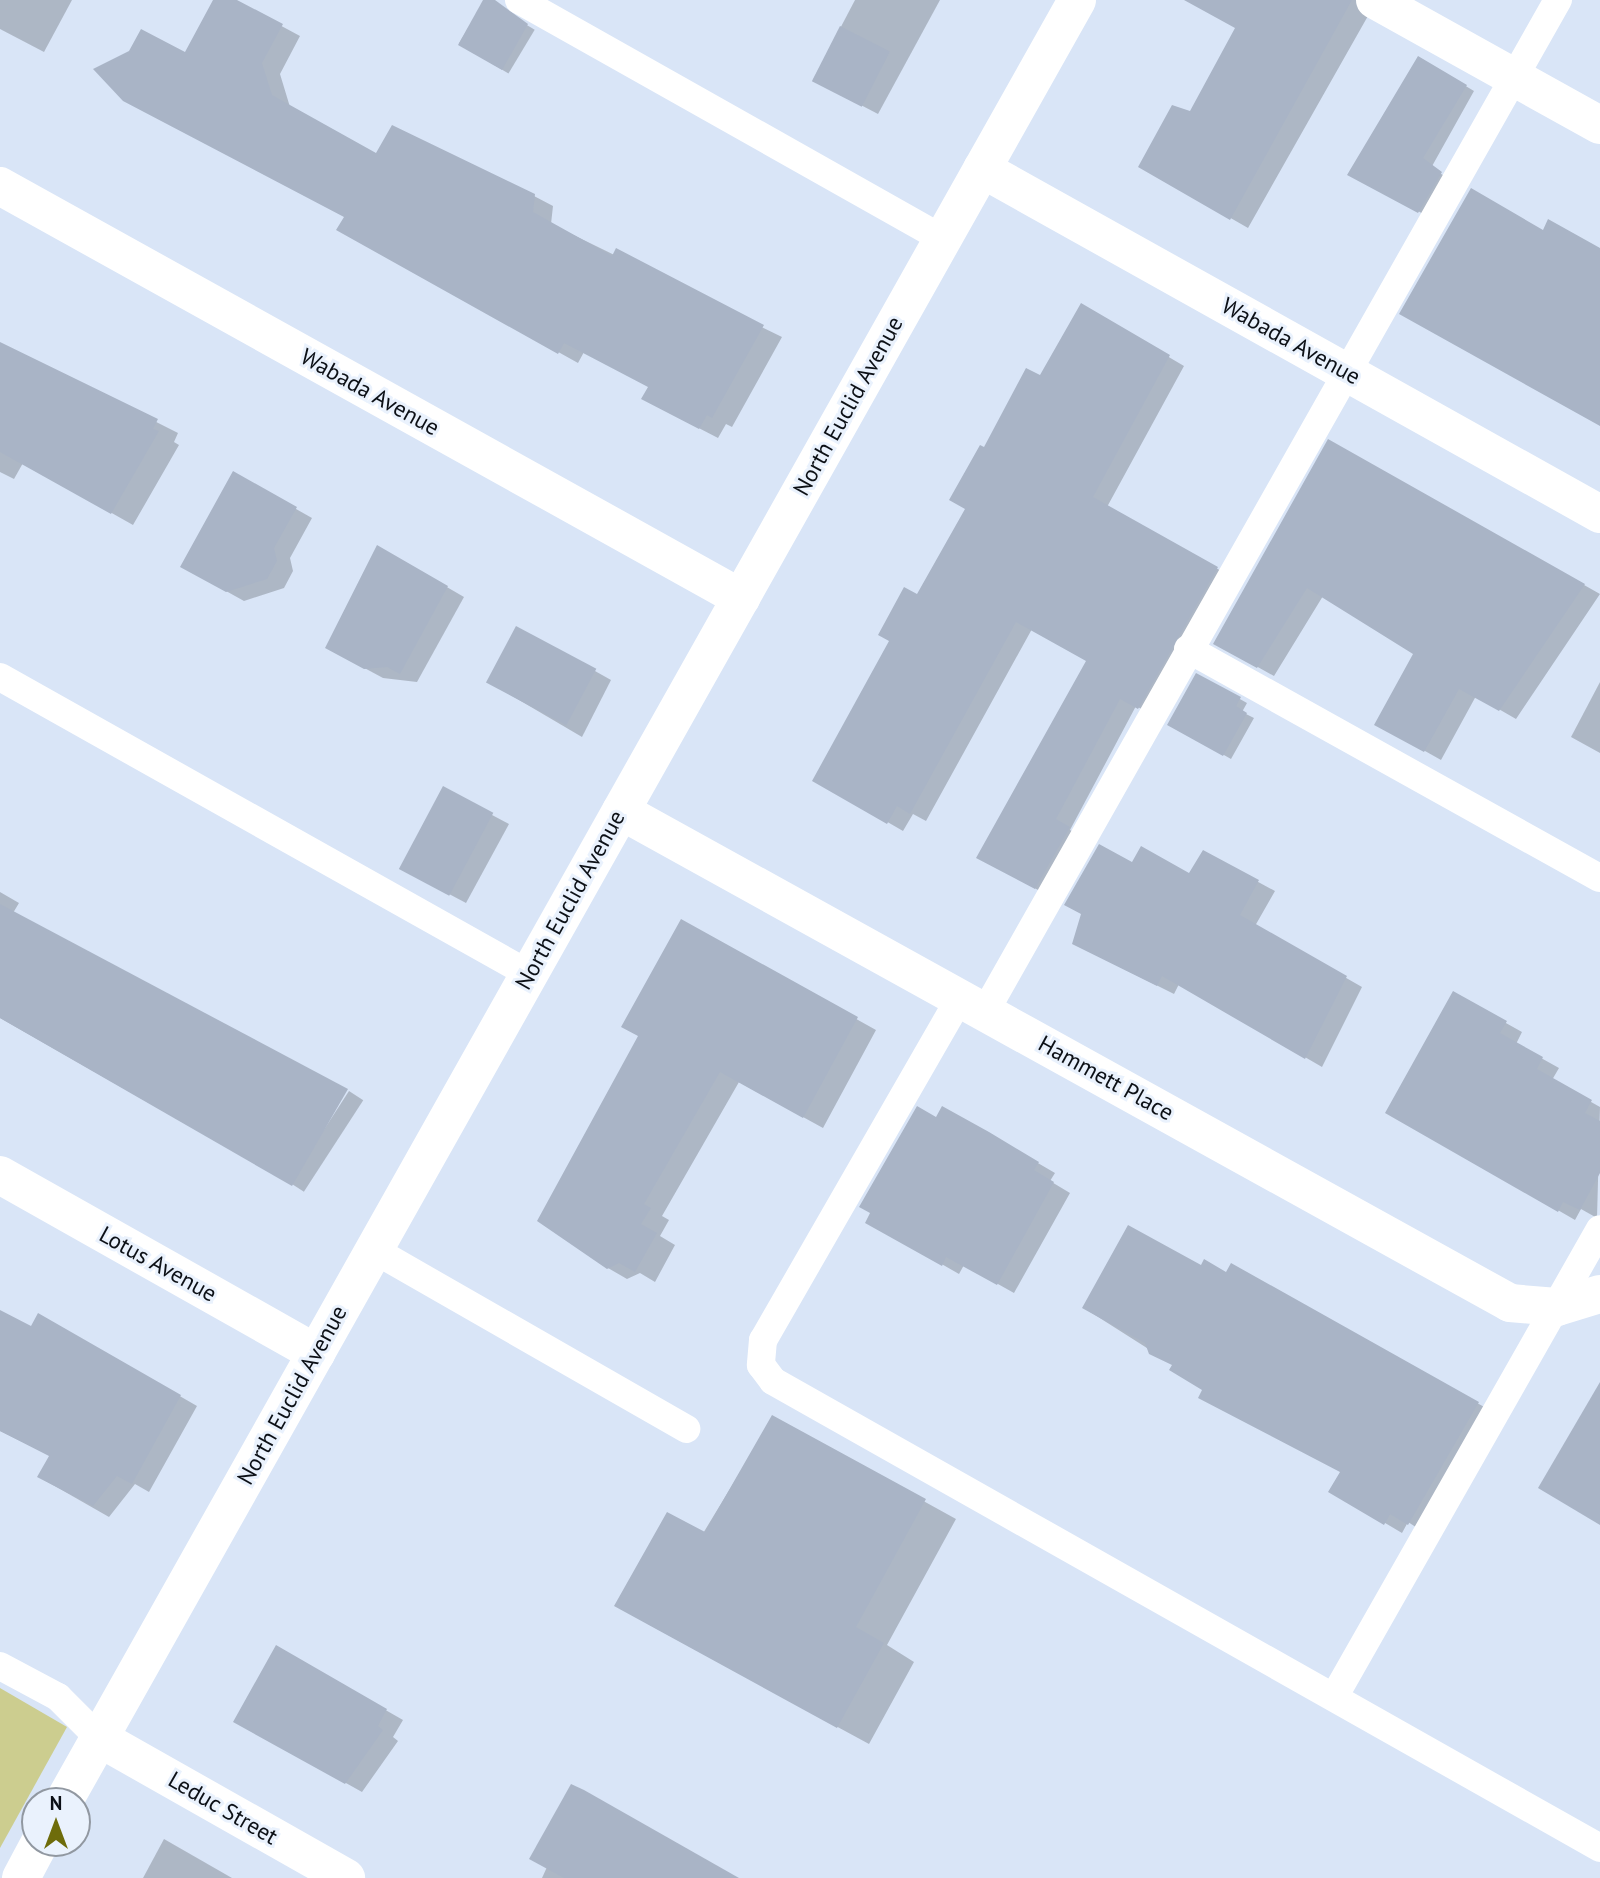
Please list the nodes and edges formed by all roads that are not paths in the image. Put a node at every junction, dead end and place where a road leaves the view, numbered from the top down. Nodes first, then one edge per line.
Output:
1 (519, 0) edge
2 (1077, 0) edge
3 (1375, 0) edge
4 (1558, 0) edge
5 (1514, 78) junction
6 (1600, 125) edge
7 (982, 169) junction
8 (0, 186) edge
9 (942, 238) junction
10 (1350, 374) junction
11 (1600, 514) edge
12 (741, 598) junction
13 (1188, 649) junction
14 (0, 677) edge
15 (621, 811) junction
16 (1600, 878) edge
17 (529, 974) junction
18 (973, 1003) junction
19 (0, 1175) edge
20 (1600, 1229) edge
21 (374, 1250) junction
22 (1600, 1294) edge
23 (1557, 1307) junction
24 (316, 1353) junction
25 (686, 1429) dead end
26 (0, 1665) edge
27 (1334, 1698) junction
28 (99, 1738) junction
29 (72, 1787) edge
30 (1600, 1847) edge
31 (32, 1857) edge
32 (21, 1878) edge
33 (346, 1878) edge

1 - 9 lane
2 - 7 street, North Euclid Avenue
3 - 5 street
4 - 5 lane
5 - 6 street
5 - 10 lane
7 - 9 street, North Euclid Avenue
7 - 10 street, Wabada Avenue
8 - 12 street, Wabada Avenue
9 - 12 street, North Euclid Avenue
10 - 11 street, Wabada Avenue
10 - 13 lane
12 - 15 street, North Euclid Avenue
13 - 16 lane
13 - 18 lane
14 - 17 lane
15 - 17 street, North Euclid Avenue
15 - 18 street, Hammett Place
17 - 21 street, North Euclid Avenue
18 - 23 street, Hammett Place
18 - 27 lane
19 - 24 street, Lotus Avenue
20 - 23 lane
21 - 24 street, North Euclid Avenue
21 - 25 lane
22 - 23 street, Hammett Place
23 - 27 lane
24 - 28 street, North Euclid Avenue
26 - 28 lane
27 - 30 lane
28 - 29 street, North Euclid Avenue
28 - 33 street, Leduc Street
31 - 32 street

